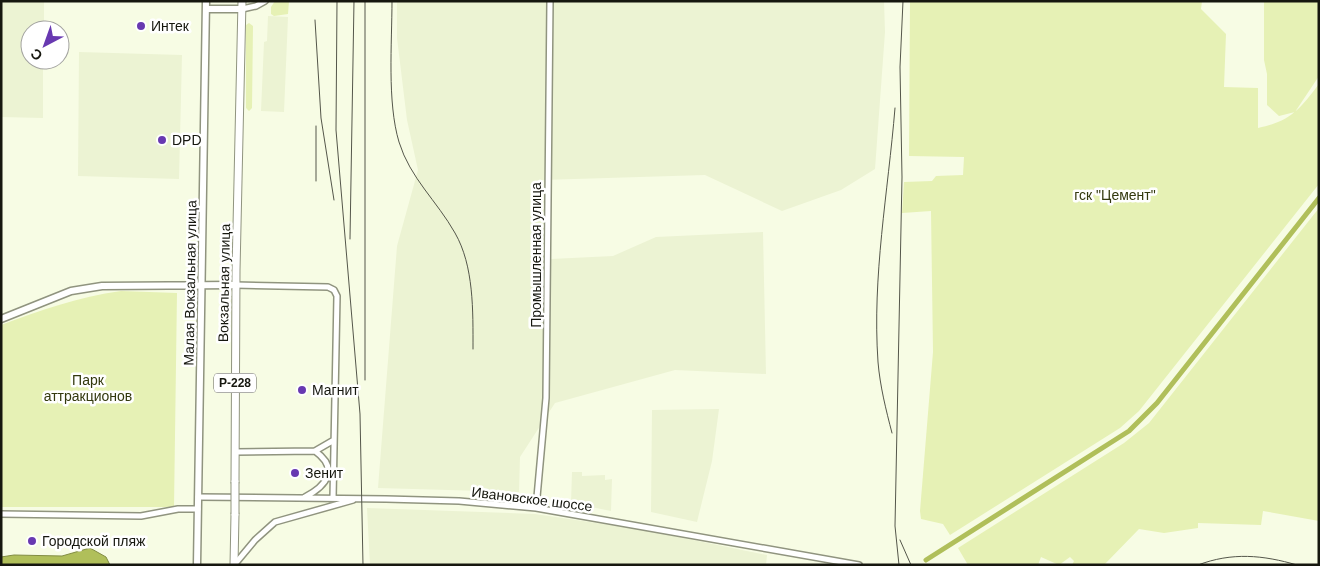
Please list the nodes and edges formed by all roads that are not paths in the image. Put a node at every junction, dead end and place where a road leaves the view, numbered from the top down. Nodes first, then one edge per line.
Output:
1 (206, 1) edge
2 (265, 1) edge
3 (550, 1) edge
4 (257, 4) edge
5 (242, 5) edge
6 (206, 9) junction
7 (203, 284) junction
8 (236, 285) junction
9 (1, 319) edge
10 (334, 440) junction
11 (315, 451) junction
12 (236, 452) junction
13 (198, 497) junction
14 (304, 498) junction
15 (333, 498) junction
16 (358, 499) junction
17 (536, 508) junction
18 (198, 509) junction
19 (1, 514) edge
20 (197, 565) edge
21 (234, 565) edge
22 (858, 565) edge

1 - 6 main road, Малая Вокзальная улица
2 - 4 street
3 - 17 street, Промышленная улица
4 - 5 street
5 - 6 main road
5 - 8 highway, Вокзальная улица / Р-228
6 - 7 main road, Малая Вокзальная улица
7 - 8 main road
7 - 9 main road
7 - 13 main road, Малая Вокзальная улица
8 - 10 street
8 - 12 highway, Вокзальная улица / Р-228
10 - 11 street
10 - 15 street
11 - 12 street
11 - 14 street
12 - 21 highway, Вокзальная улица / Р-228, bridge
13 - 14 street, Ивановское шоссе
13 - 18 main road, Малая Вокзальная улица
14 - 15 street, Ивановское шоссе
15 - 16 street, Ивановское шоссе
16 - 17 street, Ивановское шоссе
16 - 21 street
17 - 22 street, Ивановское шоссе
18 - 19 street
18 - 20 main road, Малая Вокзальная улица

